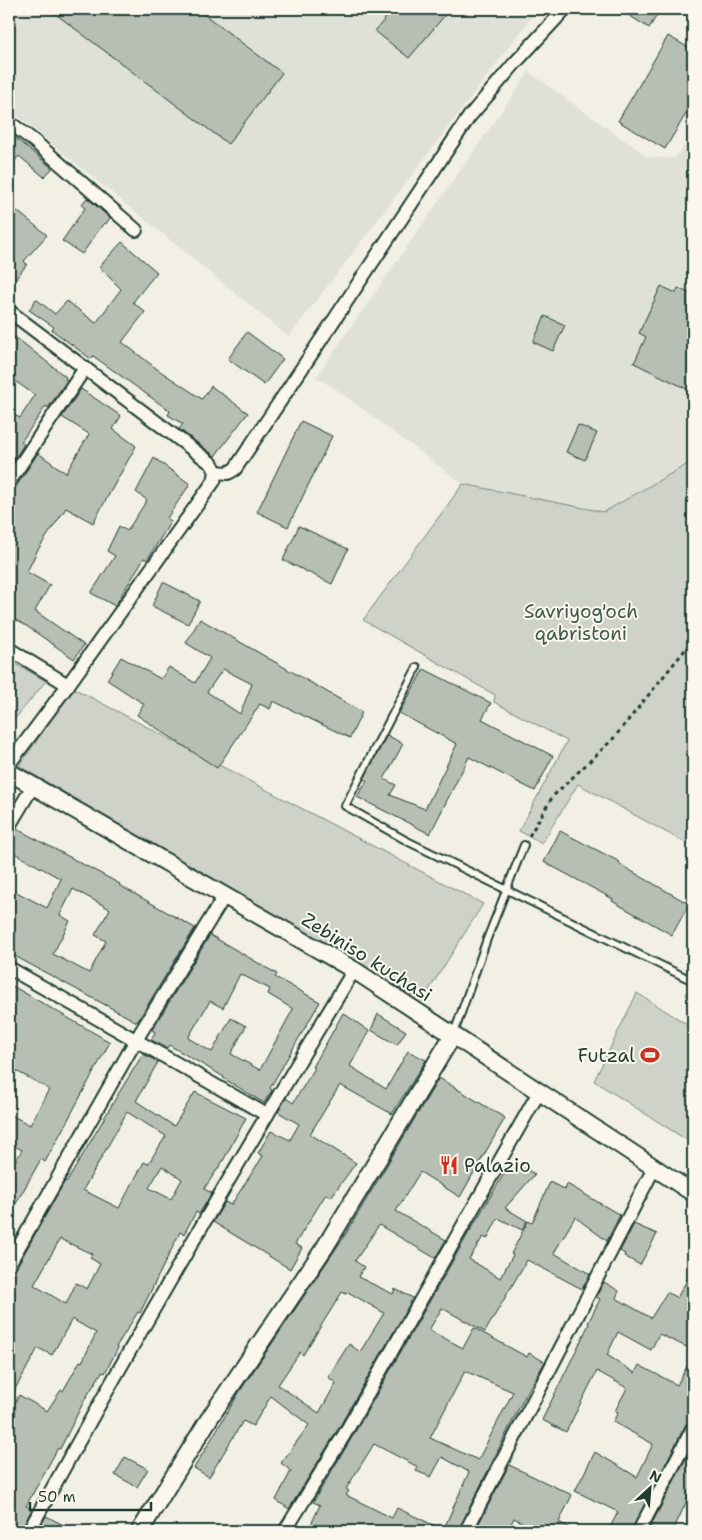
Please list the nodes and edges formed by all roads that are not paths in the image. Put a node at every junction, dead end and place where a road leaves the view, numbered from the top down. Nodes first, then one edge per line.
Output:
1 (565, 9) edge
2 (9, 125) edge
3 (136, 230) dead end
4 (9, 311) edge
5 (86, 368) junction
6 (216, 472) junction
7 (9, 482) edge
8 (9, 649) edge
9 (417, 667) dead end
10 (68, 685) junction
11 (9, 764) edge
12 (9, 772) edge
13 (33, 786) junction
14 (9, 826) edge
15 (524, 844) road end
16 (506, 890) junction
17 (225, 895) junction
18 (9, 968) edge
19 (354, 970) junction
20 (693, 981) edge
21 (453, 1035) junction
22 (136, 1040) junction
23 (539, 1092) junction
24 (266, 1115) junction
25 (654, 1168) junction
26 (693, 1193) edge
27 (9, 1264) edge
28 (693, 1428) edge
29 (29, 1531) edge
30 (140, 1531) edge
31 (285, 1531) edge
32 (466, 1531) edge
33 (639, 1531) edge

1 - 6 street
2 - 3 street
4 - 5 street
5 - 6 street
5 - 7 street
6 - 10 street
8 - 10 street
9 - 16 lane
10 - 11 street
12 - 13 street, Zebiniso kuchasi
13 - 14 street
13 - 17 street, Zebiniso kuchasi
15 - 16 lane
16 - 20 lane
16 - 21 lane
17 - 19 street, Zebiniso kuchasi
17 - 22 street
18 - 22 street
19 - 21 street, Zebiniso kuchasi
19 - 24 street
21 - 23 street, Zebiniso kuchasi
21 - 30 street
22 - 24 street
22 - 27 street
23 - 25 street, Zebiniso kuchasi
23 - 31 street
24 - 29 street
25 - 26 street, Zebiniso kuchasi
25 - 32 street
28 - 33 street

